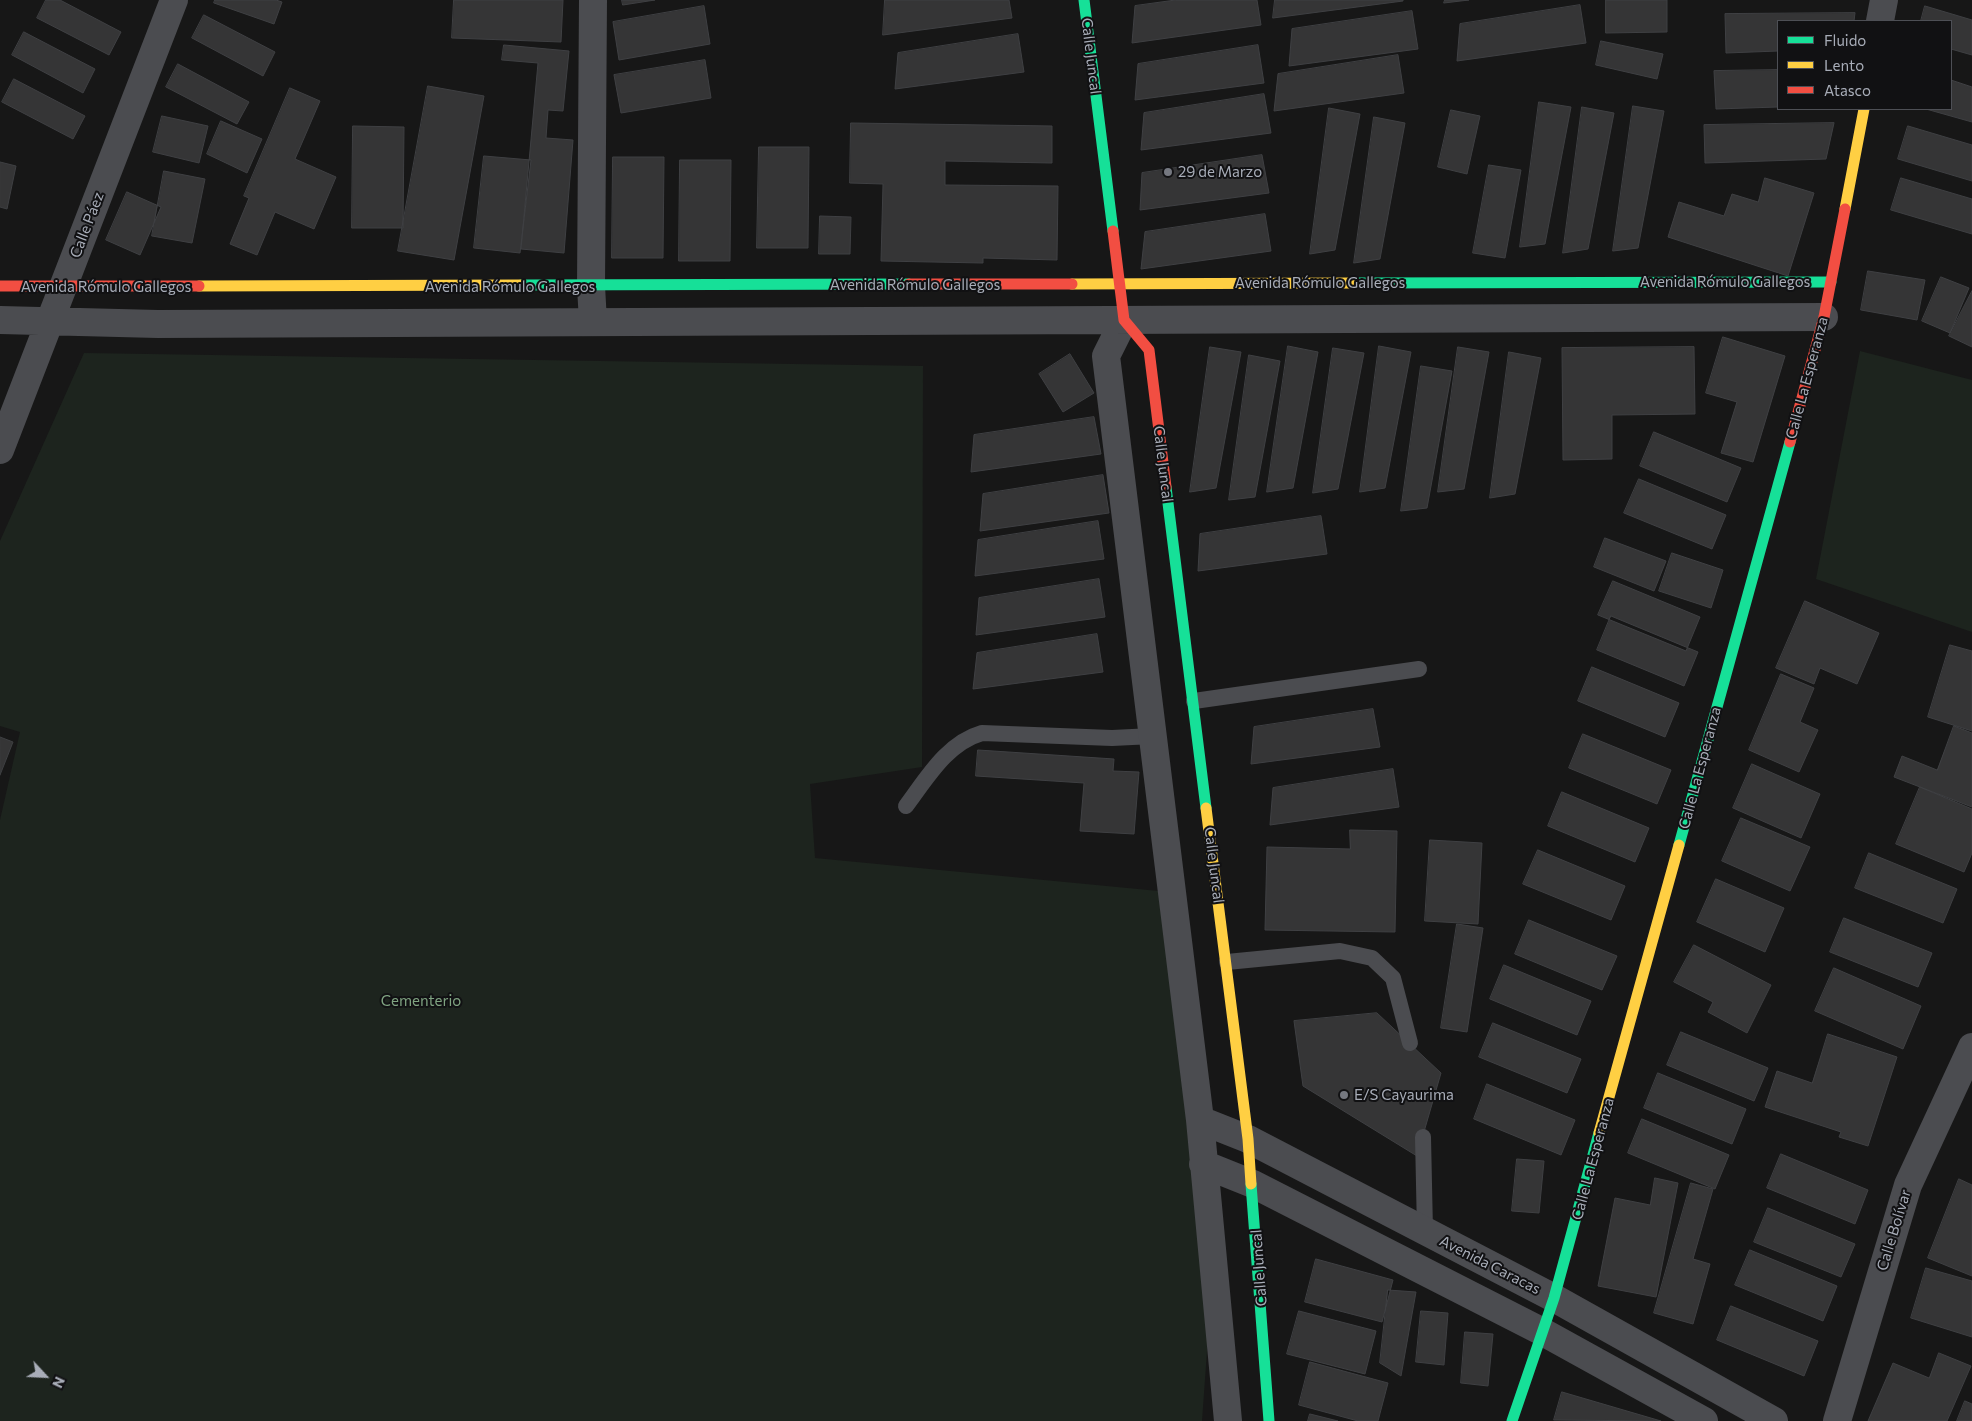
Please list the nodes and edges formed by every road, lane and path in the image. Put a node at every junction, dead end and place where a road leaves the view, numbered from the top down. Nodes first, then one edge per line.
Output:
1 (174, 0) edge
2 (593, 0) edge
3 (1084, 0) edge
4 (1884, 0) edge
5 (1880, 20) edge
6 (1864, 110) edge
7 (1831, 282) junction
8 (1120, 284) junction
9 (0, 286) edge
10 (591, 286) junction
11 (64, 288) junction
12 (1824, 317) junction
13 (0, 320) edge
14 (1124, 320) junction
15 (51, 321) junction
16 (593, 322) junction
17 (0, 450) edge
18 (1419, 669) dead end
19 (1194, 701) junction
20 (1153, 736) junction
21 (906, 806) dead end
22 (1227, 962) junction
23 (1410, 1043) dead end
24 (1972, 1047) edge
25 (1200, 1120) junction
26 (1422, 1137) dead end
27 (1248, 1139) junction
28 (1203, 1164) junction
29 (1253, 1184) junction
30 (1425, 1231) junction
31 (1554, 1298) junction
32 (1541, 1331) junction
33 (1228, 1421) edge
34 (1269, 1421) edge
35 (1512, 1421) edge
36 (1704, 1421) edge
37 (1774, 1421) edge
38 (1837, 1421) edge

1 - 11 street, Calle Páez
2 - 10 street
3 - 8 street, Calle Juncal
4 - 5 street
6 - 7 street, Calle La Esperanza
7 - 8 street, Avenida Rómulo Gallegos
7 - 12 street, Calle La Esperanza
8 - 10 street, Avenida Rómulo Gallegos
8 - 14 street, Calle Juncal
9 - 11 street, Avenida Rómulo Gallegos
10 - 11 street, Avenida Rómulo Gallegos
10 - 16 street
11 - 15 street, Calle Páez
12 - 14 street
12 - 31 street, Calle La Esperanza
13 - 15 street
14 - 16 street
14 - 19 street, Calle Juncal
14 - 20 street
15 - 16 street
15 - 17 street, Calle Páez
18 - 19 lane
19 - 22 street, Calle Juncal
20 - 21 lane
20 - 25 street
22 - 23 lane
22 - 27 street, Calle Juncal
24 - 38 street, Calle Bolívar
25 - 27 street, Avenida Caracas
25 - 28 street
26 - 30 lane
27 - 29 street, Calle Juncal
27 - 30 street, Avenida Caracas
28 - 29 street
28 - 33 street
29 - 32 street
29 - 34 street, Calle Juncal
30 - 31 street, Avenida Caracas
31 - 32 street, Calle La Esperanza
31 - 37 street, Avenida Caracas
32 - 35 street, Calle La Esperanza
32 - 36 street

